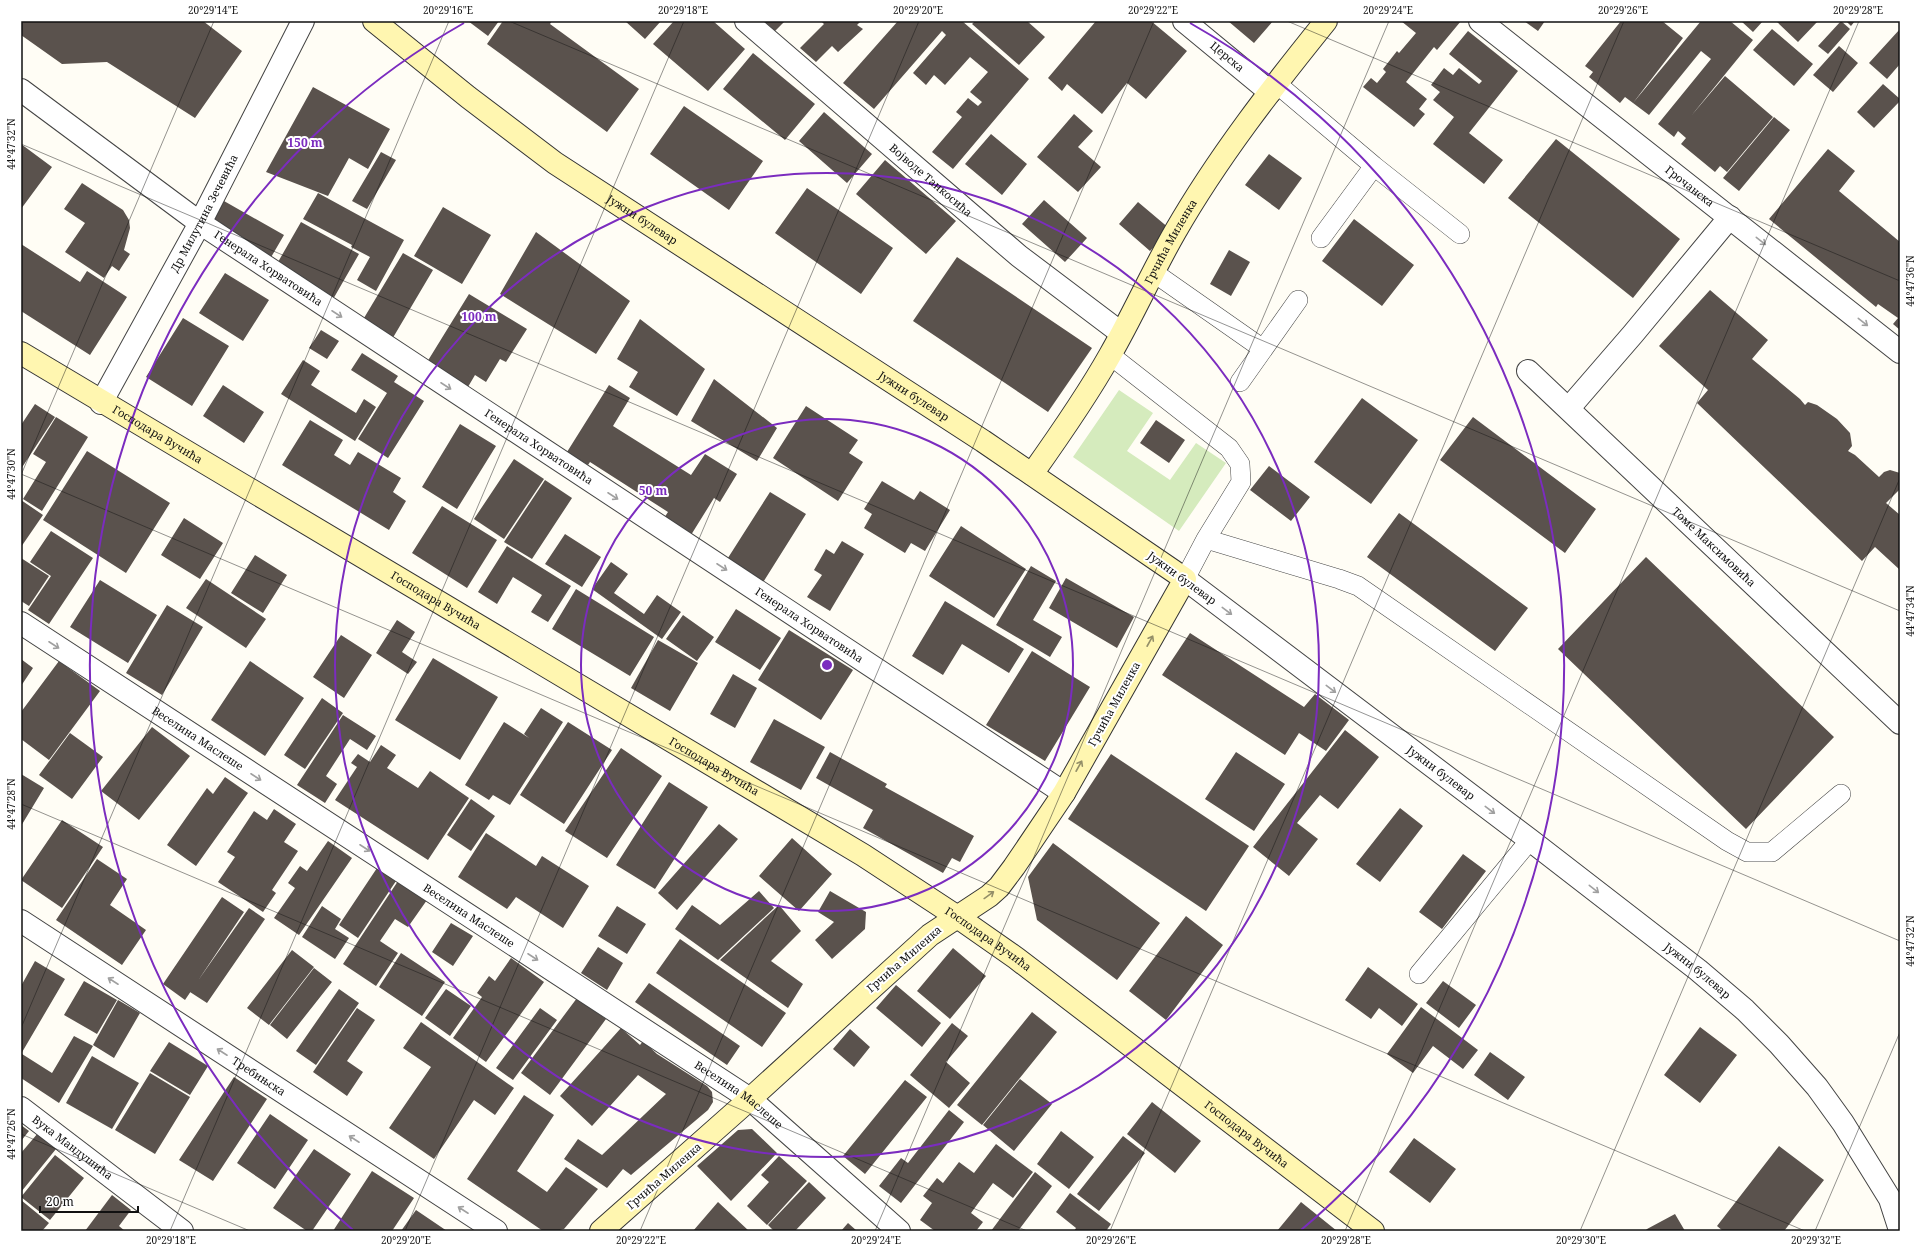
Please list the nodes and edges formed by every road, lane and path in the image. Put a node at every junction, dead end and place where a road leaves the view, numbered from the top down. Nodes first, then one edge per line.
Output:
1 (303, 21) edge
2 (374, 21) edge
3 (746, 21) edge
4 (1184, 21) edge
5 (1326, 21) edge
6 (1480, 21) edge
7 (1273, 88) junction
8 (21, 90) edge
9 (1374, 166) junction
10 (1730, 217) junction
11 (200, 223) junction
12 (1460, 234) dead end
13 (1321, 238) dead end
14 (1153, 272) junction
15 (1298, 300) dead end
16 (1121, 333) junction
17 (1263, 349) junction
18 (1900, 352) edge
19 (21, 353) edge
20 (1110, 355) junction
21 (1528, 371) dead end
22 (1240, 382) dead end
23 (102, 403) junction
24 (1569, 408) junction
25 (1032, 474) junction
26 (1206, 539) junction
27 (1185, 579) junction
28 (21, 623) edge
29 (1900, 723) edge
30 (1064, 793) junction
31 (1841, 794) dead end
32 (1530, 840) junction
33 (956, 916) junction
34 (21, 921) edge
35 (1418, 974) dead end
36 (750, 1099) junction
37 (21, 1108) edge
38 (1900, 1230) edge
39 (182, 1231) edge
40 (496, 1231) edge
41 (601, 1231) edge
42 (899, 1231) edge
43 (1373, 1231) edge

1 - 11 street, Др Милутина Зечевића
2 - 25 main road, Јужни булевар
3 - 16 street, Војводе Танкосића
4 - 7 street, Церска
5 - 7 main road, Грчића Миленка
6 - 10 street, Грочанска
7 - 9 lane
7 - 14 main road, Грчића Миленка
8 - 11 street, Генерала Хорватовића
9 - 12 lane
9 - 13 lane
10 -> 18 street, Грочанска
10 - 24 street
11 - 23 street, Др Милутина Зечевића
11 -> 30 street, Генерала Хорватовића
14 - 16 main road, Грчића Миленка
14 - 17 lane
15 - 17 lane
16 - 20 main road, Грчића Миленка
17 - 22 lane
19 - 23 main road, Господара Вучића
20 - 25 main road, Грчића Миленка
20 - 26 lane
21 - 24 street, Томе Максимовића
23 - 33 main road, Господара Вучића
24 - 29 street, Томе Максимовића
25 - 27 main road, Јужни булевар
26 - 27 lane
26 - 31 lane
30 -> 27 main road, Грчића Миленка
27 -> 32 street, Јужни булевар
28 -> 36 street, Веселина Маслеше
33 -> 30 main road, Грчића Миленка
32 - 35 lane
32 -> 38 street, Јужни булевар
33 - 36 main road, Грчића Миленка
33 - 43 main road, Господара Вучића
40 -> 34 street, Требињска
36 - 41 main road, Грчића Миленка
36 - 42 street, Веселина Маслеше
37 - 39 street, Вука Мандушића

